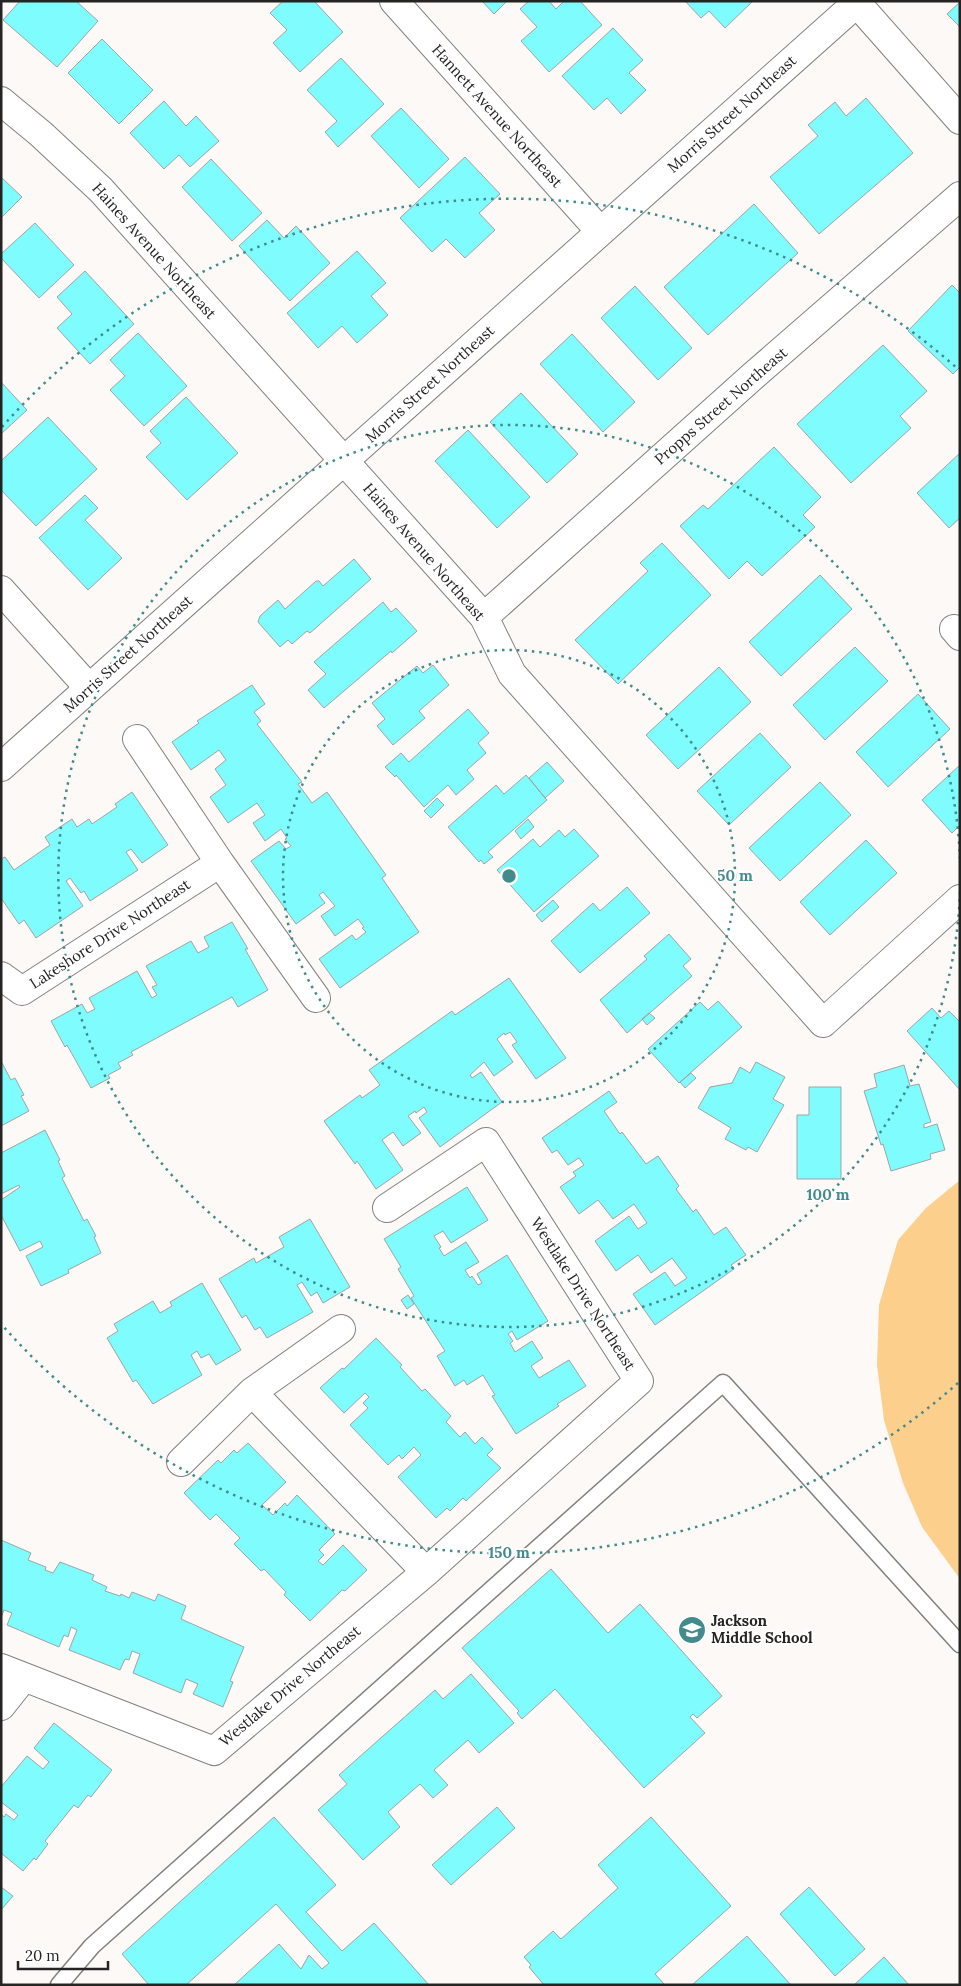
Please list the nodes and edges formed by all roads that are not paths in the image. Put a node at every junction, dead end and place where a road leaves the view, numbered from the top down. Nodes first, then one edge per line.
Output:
1 (394, 1) edge
2 (857, 2) edge
3 (1, 101) edge
4 (960, 120) edge
5 (960, 196) edge
6 (600, 231) junction
7 (344, 462) junction
8 (1, 590) edge
9 (484, 617) junction
10 (89, 688) junction
11 (137, 739) dead end
12 (1, 768) edge
13 (220, 863) junction
14 (960, 899) edge
15 (1, 976) edge
16 (316, 998) dead end
17 (387, 1208) dead end
18 (341, 1329) dead end
19 (252, 1392) junction
20 (181, 1462) dead end
21 (426, 1572) junction
22 (960, 1644) edge
23 (13, 1673) edge
24 (1, 1706) edge
25 (60, 1985) edge

1 - 6 street, Hannett Avenue Northeast
2 - 4 street
2 - 6 street, Morris Street Northeast
3 - 7 street, Haines Avenue Northeast
5 - 9 street, Propps Street Northeast
6 - 7 street, Morris Street Northeast
7 - 9 street, Haines Avenue Northeast
7 - 10 street, Morris Street Northeast
8 - 10 street
9 - 14 street, Haines Avenue Northeast
10 - 12 street, Morris Street Northeast
11 - 13 street
13 - 15 street, Lakeshore Drive Northeast
13 - 16 street
17 - 21 street, Westlake Drive Northeast
18 - 19 street
19 - 20 street
19 - 21 street
21 - 23 street, Westlake Drive Northeast
22 - 25 lane
23 - 24 street

